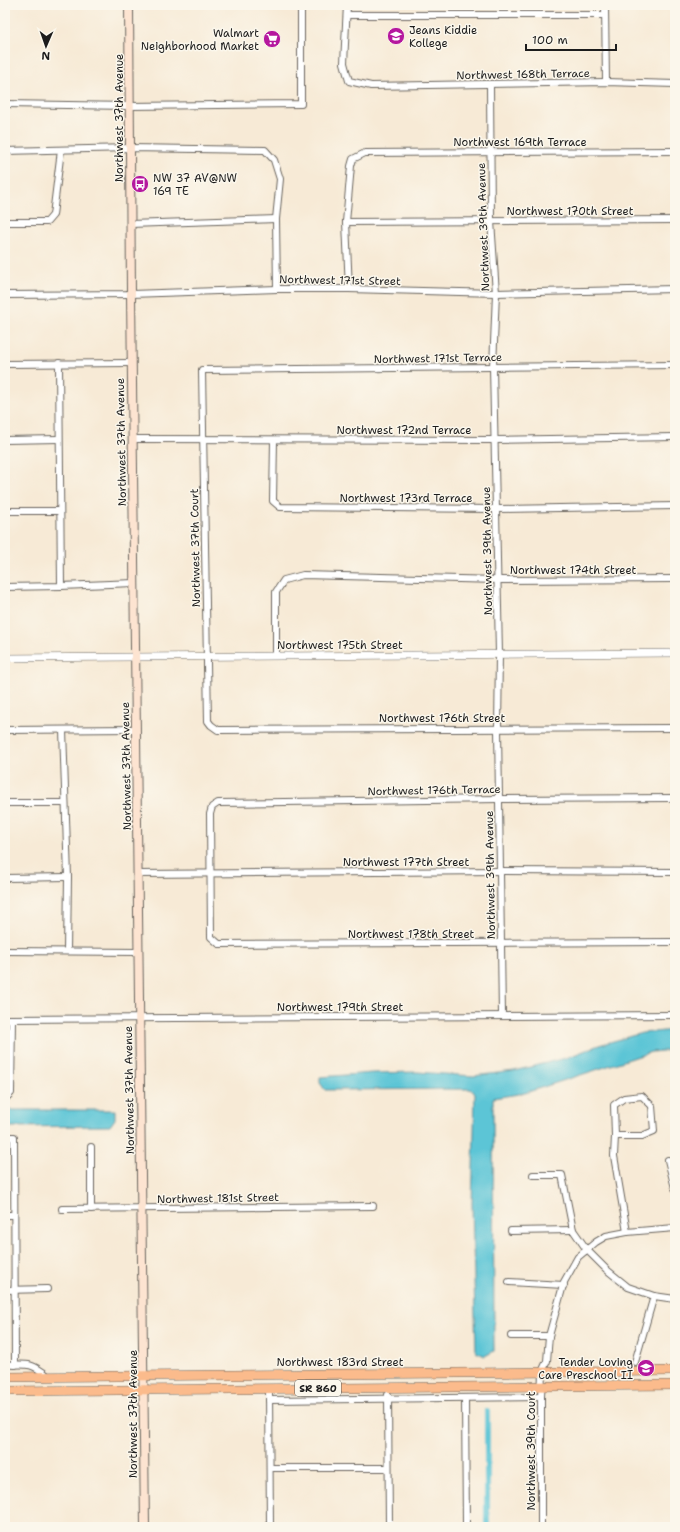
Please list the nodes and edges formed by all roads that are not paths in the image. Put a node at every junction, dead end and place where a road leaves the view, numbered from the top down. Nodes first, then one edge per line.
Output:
1 (130, 5) edge
2 (301, 5) edge
3 (347, 5) edge
4 (605, 5) edge
5 (347, 15) junction
6 (605, 15) junction
7 (606, 82) junction
8 (675, 84) edge
9 (490, 85) junction
10 (5, 104) edge
11 (130, 106) junction
12 (130, 148) junction
13 (61, 150) junction
14 (5, 151) edge
15 (675, 151) edge
16 (491, 152) junction
17 (276, 219) junction
18 (675, 220) edge
19 (491, 221) junction
20 (5, 222) edge
21 (346, 222) junction
22 (130, 224) junction
23 (675, 289) edge
24 (277, 290) junction
25 (349, 290) junction
26 (496, 293) junction
27 (131, 294) junction
28 (5, 295) edge
29 (59, 362) junction
30 (131, 363) junction
31 (5, 364) edge
32 (675, 365) edge
33 (493, 367) junction
34 (202, 370) joint
35 (675, 437) edge
36 (59, 439) junction
37 (132, 439) junction
38 (204, 439) junction
39 (5, 440) edge
40 (274, 440) junction
41 (495, 440) junction
42 (675, 506) edge
43 (496, 509) junction
44 (59, 510) junction
45 (5, 511) edge
46 (675, 579) edge
47 (498, 580) junction
48 (134, 582) junction
49 (61, 586) junction
50 (5, 587) edge
51 (675, 653) edge
52 (499, 654) junction
53 (276, 656) junction
54 (136, 657) junction
55 (207, 657) junction
56 (5, 658) edge
57 (211, 725) joint
58 (498, 728) junction
59 (675, 728) edge
60 (136, 729) junction
61 (5, 730) edge
62 (63, 730) junction
63 (675, 798) edge
64 (499, 799) junction
65 (65, 803) junction
66 (5, 804) edge
67 (501, 871) junction
68 (675, 872) edge
69 (138, 874) junction
70 (210, 874) junction
71 (68, 877) junction
72 (5, 878) edge
73 (675, 942) edge
74 (501, 943) junction
75 (67, 951) junction
76 (5, 952) edge
77 (139, 952) junction
78 (675, 1015) edge
79 (502, 1016) junction
80 (139, 1018) junction
81 (5, 1019) edge
82 (12, 1019) junction
83 (5, 1099) edge
84 (615, 1136) junction
85 (5, 1137) edge
86 (92, 1147) dead end
87 (668, 1160) dead end
88 (533, 1175) dead end
89 (675, 1188) edge
90 (373, 1206) dead end
91 (62, 1209) dead end
92 (91, 1209) junction
93 (142, 1209) junction
94 (5, 1215) edge
95 (14, 1215) junction
96 (675, 1228) edge
97 (511, 1230) dead end
98 (573, 1230) junction
99 (627, 1232) junction
100 (587, 1250) junction
101 (509, 1282) dead end
102 (564, 1285) junction
103 (5, 1290) edge
104 (15, 1290) junction
105 (47, 1290) dead end
106 (654, 1296) junction
107 (675, 1299) edge
108 (511, 1336) dead end
109 (549, 1336) junction
110 (635, 1362) dead end
111 (15, 1364) junction
112 (5, 1365) edge
113 (675, 1371) edge
114 (542, 1372) junction
115 (411, 1374) junction
116 (48, 1376) junction
117 (144, 1376) junction
118 (5, 1377) edge
119 (675, 1385) edge
120 (541, 1386) junction
121 (269, 1388) junction
122 (388, 1388) junction
123 (144, 1390) junction
124 (5, 1391) edge
125 (541, 1397) junction
126 (388, 1398) junction
127 (465, 1398) junction
128 (269, 1400) junction
129 (270, 1468) junction
130 (388, 1468) junction
131 (145, 1527) edge
132 (270, 1527) edge
133 (389, 1527) edge
134 (466, 1527) edge
135 (541, 1527) edge

1 - 11 main road, Northwest 37th Avenue
2 - 11 street
3 - 5 street
4 - 6 street
5 - 6 street
5 - 9 street, Northwest 168th Terrace
6 - 7 street
7 - 8 street, Northwest 168th Terrace
7 - 9 street, Northwest 168th Terrace
9 - 16 street, Northwest 39th Avenue
10 - 11 street
11 - 12 main road, Northwest 37th Avenue
12 - 13 street
12 - 17 street
12 - 22 main road, Northwest 37th Avenue
13 - 14 street
13 - 20 street
15 - 16 street, Northwest 169th Terrace
16 - 19 street, Northwest 39th Avenue
16 - 21 street, Northwest 169th Terrace
17 - 22 street
17 - 24 street
18 - 19 street, Northwest 170th Street
19 - 21 street, Northwest 170th Street
19 - 26 street, Northwest 39th Avenue
21 - 25 street
22 - 27 main road, Northwest 37th Avenue
23 - 26 street, Northwest 171st Street
24 - 25 street, Northwest 171st Street
24 - 27 street, Northwest 171st Street
25 - 26 street, Northwest 171st Street
26 - 33 street, Northwest 39th Avenue
27 - 28 street, Northwest 171st Street
27 - 30 main road, Northwest 37th Avenue
29 - 30 street
29 - 31 street
29 - 36 street
30 - 37 main road, Northwest 37th Avenue
32 - 33 street, Northwest 171st Terrace
33 - 34 street, Northwest 171st Terrace
33 - 41 street, Northwest 39th Avenue
34 - 38 street, Northwest 37th Court
35 - 41 street, Northwest 172nd Terrace
36 - 39 street
36 - 44 street
37 - 38 street, Northwest 172nd Terrace
37 - 48 main road, Northwest 37th Avenue
38 - 40 street, Northwest 172nd Terrace
38 - 55 street, Northwest 37th Court
40 - 41 street, Northwest 172nd Terrace
40 - 43 street, Northwest 173rd Terrace
41 - 43 street, Northwest 39th Avenue
42 - 43 street, Northwest 173rd Terrace
43 - 47 street, Northwest 39th Avenue
44 - 45 street
44 - 49 street
46 - 47 street, Northwest 174th Street
47 - 52 street, Northwest 39th Avenue
47 - 53 street, Northwest 174th Street
48 - 49 street
48 - 54 main road, Northwest 37th Avenue
49 - 50 street
51 - 52 street, Northwest 175th Street
52 - 53 street, Northwest 175th Street
52 - 58 street, Northwest 39th Avenue
53 - 55 street, Northwest 175th Street
54 - 55 street, Northwest 175th Street
54 - 56 street, Northwest 175th Street
54 - 60 main road, Northwest 37th Avenue
55 - 57 street, Northwest 37th Court
57 - 58 street, Northwest 176th Street
58 - 59 street, Northwest 176th Street
58 - 64 street, Northwest 39th Avenue
60 - 62 street
60 - 69 main road, Northwest 37th Avenue
61 - 62 street
62 - 65 street
63 - 64 street, Northwest 176th Terrace
64 - 67 street, Northwest 39th Avenue
64 - 70 street, Northwest 176th Terrace
65 - 66 street
65 - 71 street
67 - 68 street, Northwest 177th Street
67 - 70 street, Northwest 177th Street
67 - 74 street, Northwest 39th Avenue
69 - 70 street, Northwest 177th Street
69 - 77 main road, Northwest 37th Avenue
70 - 74 street, Northwest 178th Street
71 - 72 street
71 - 75 street
73 - 74 street, Northwest 178th Street
74 - 79 street, Northwest 39th Avenue
75 - 76 street
75 - 77 street
77 - 80 main road, Northwest 37th Avenue
78 - 79 street, Northwest 179th Street
79 - 80 street, Northwest 179th Street
80 - 82 street, Northwest 179th Street
80 - 93 main road, Northwest 37th Avenue
81 - 82 street, Northwest 179th Street
82 - 83 street
84 - 84 street
84 - 99 street
85 - 95 street
86 - 92 street
87 - 89 street
88 - 98 street
90 - 93 street, Northwest 181st Street
91 - 92 street, Northwest 181st Street
92 - 93 street, Northwest 181st Street
93 - 117 main road, Northwest 37th Avenue
94 - 95 street
95 - 104 street
96 - 99 street, Northwest 39th Court
97 - 98 street
98 - 100 street
99 - 100 street, Northwest 39th Court
100 - 102 street, Northwest 39th Court
100 - 106 street
101 - 102 street
102 - 109 street, Northwest 39th Court
103 - 104 street
104 - 105 street
104 - 111 street
106 - 107 street
106 - 110 street
108 - 109 street
109 - 114 street, Northwest 39th Court
111 - 112 street
111 - 116 street
113 - 114 main road, Northwest 183rd Street / SR 860
114 - 115 main road, Northwest 183rd Street / SR 860
114 - 120 street, Northwest 39th Court
115 - 117 main road, Northwest 183rd Street / SR 860
115 - 122 main road
116 - 117 main road, Northwest 183rd Street / SR 860
116 - 118 main road, Northwest 183rd Street / SR 860
117 - 123 main road, Northwest 37th Avenue
119 - 120 main road, SR 860
120 - 122 main road, SR 860
120 - 125 street, Northwest 39th Court
121 - 122 main road, SR 860
121 - 123 main road, SR 860
121 - 128 street
122 - 126 street
123 - 124 main road, SR 860
123 - 131 main road, Northwest 37th Avenue
125 - 127 street
125 - 135 street, Northwest 39th Court
126 - 127 street
126 - 128 street
126 - 130 street
127 - 134 street
128 - 129 street
129 - 130 street
129 - 132 street
130 - 133 street

